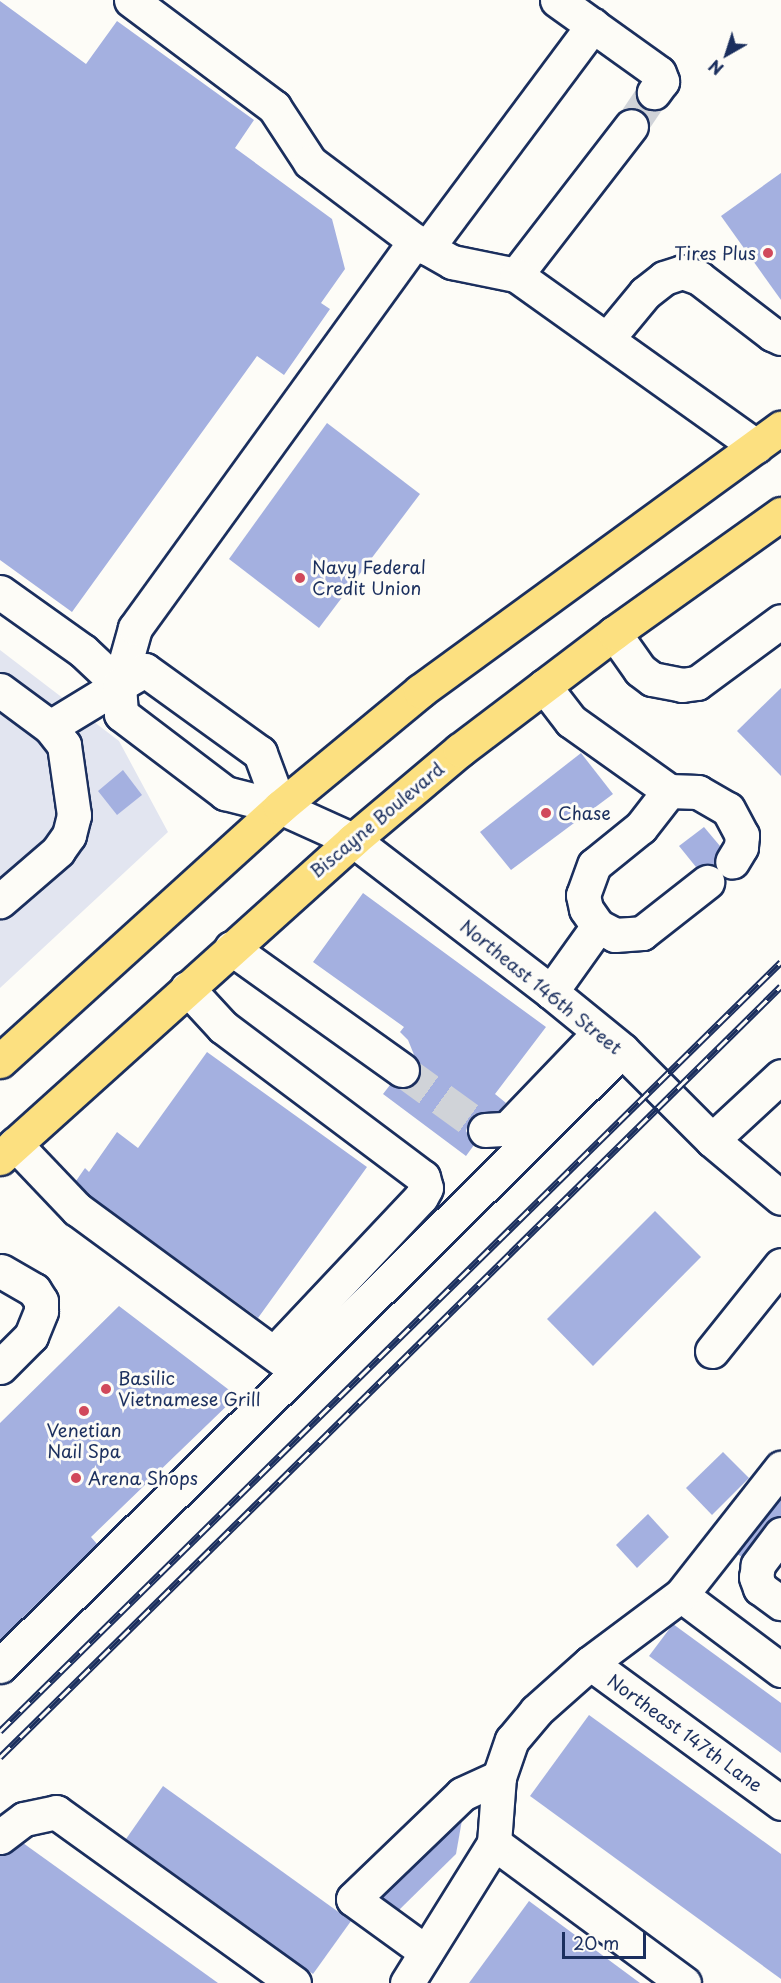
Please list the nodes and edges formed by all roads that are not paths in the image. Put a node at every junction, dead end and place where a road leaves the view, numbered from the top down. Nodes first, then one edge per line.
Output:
1 (131, 0) edge
2 (557, 0) edge
3 (593, 25) junction
4 (654, 92) tunnel mouth
5 (631, 126) tunnel mouth
6 (421, 244) junction
7 (516, 275) junction
8 (781, 338) edge
9 (607, 339) junction
10 (769, 437) edge
11 (781, 514) edge
12 (0, 592) edge
13 (781, 621) edge
14 (614, 633) junction
15 (119, 685) junction
16 (544, 686) junction
17 (0, 690) edge
18 (50, 727) junction
19 (669, 791) junction
20 (280, 807) junction
21 (353, 840) junction
22 (0, 901) edge
23 (598, 927) junction
24 (231, 948) junction
25 (187, 988) junction
26 (551, 992) junction
27 (611, 1041) junction
28 (10, 1052) edge
29 (402, 1070) tunnel mouth
30 (0, 1073) edge
31 (781, 1076) edge
32 (485, 1130) dead end
33 (712, 1140) junction
34 (8, 1151) edge
35 (781, 1198) edge
36 (781, 1265) edge
37 (1, 1271) edge
38 (712, 1351) dead end
39 (286, 1362) junction
40 (0, 1367) edge
41 (781, 1468) edge
42 (781, 1534) edge
43 (681, 1595) junction
44 (781, 1603) edge
45 (590, 1663) junction
46 (0, 1666) edge
47 (781, 1670) edge
48 (499, 1778) junction
49 (781, 1803) edge
50 (0, 1837) edge
51 (494, 1843) junction
52 (426, 1952) junction
53 (294, 1983) edge
54 (407, 1983) edge
55 (684, 1983) edge

1 - 6 street
2 - 3 street
3 - 4 street
3 - 6 street
5 - 7 street
6 - 7 street
6 - 15 street
7 - 9 street
8 - 9 street
9 - 10 street
10 - 20 main road
11 - 14 main road, Biscayne Boulevard
12 - 15 street
13 - 14 street
14 - 16 main road, Biscayne Boulevard
15 - 18 street
15 - 20 street, Northeast 146th Street
15 - 20 street
16 - 19 street
16 - 21 main road, Biscayne Boulevard
17 - 18 street
18 - 22 street
19 - 23 street
19 - 23 street
20 - 21 street, Northeast 146th Street
20 - 28 main road
21 - 24 main road, Biscayne Boulevard
21 - 26 street, Northeast 146th Street
23 - 26 street
24 - 25 main road, Biscayne Boulevard
24 - 29 street
25 - 34 main road, Biscayne Boulevard
25 - 39 street
26 - 27 street, Northeast 146th Street
27 - 32 street
27 - 33 street, Northeast 146th Street
27 - 39 street
28 - 30 main road
31 - 33 street
33 - 35 street, Northeast 146th Street
34 - 39 street
36 - 38 street
37 - 40 street
39 - 46 street
41 - 43 street
42 - 44 street
43 - 45 street
43 - 47 street
45 - 48 street
45 - 49 street, Northeast 147th Lane
48 - 51 street
48 - 52 street
50 - 53 street
51 - 52 street
51 - 55 street
52 - 54 street

